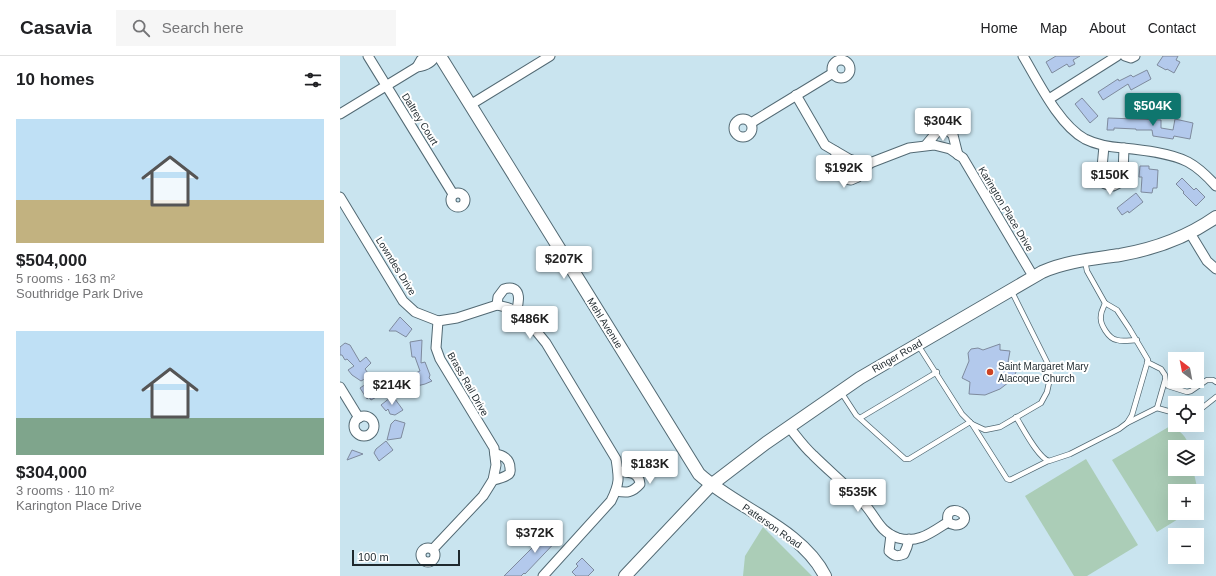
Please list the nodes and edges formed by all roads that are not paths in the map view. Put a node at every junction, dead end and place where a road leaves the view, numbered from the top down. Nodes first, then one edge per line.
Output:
1 (368, 56) edge
2 (428, 56) edge
3 (435, 56) edge
4 (440, 56) edge
5 (550, 56) edge
6 (1023, 56) edge
7 (1117, 56) edge
8 (1125, 56) edge
9 (1135, 56) edge
10 (417, 67) junction
11 (833, 73) dead end
12 (386, 86) junction
13 (796, 95) junction
14 (1049, 99) junction
15 (470, 105) junction
16 (340, 114) edge
17 (751, 123) dead end
18 (926, 145) junction
19 (1104, 146) junction
20 (1124, 148) junction
21 (835, 151) junction
22 (958, 155) junction
23 (870, 163) junction
24 (1216, 186) edge
25 (454, 194) dead end
26 (340, 197) edge
27 (1216, 217) edge
28 (1190, 233) junction
29 (1085, 260) junction
30 (1216, 269) edge
31 (1033, 276) junction
32 (1010, 290) junction
33 (1105, 303) junction
34 (497, 306) junction
35 (516, 311) junction
36 (438, 321) junction
37 (1137, 340) junction
38 (918, 344) junction
39 (1147, 362) junction
40 (937, 372) junction
41 (1164, 380) junction
42 (1216, 382) edge
43 (340, 387) edge
44 (840, 391) junction
45 (1216, 397) edge
46 (1204, 406) edge
47 (1157, 408) junction
48 (1168, 411) edge
49 (1016, 417) junction
50 (359, 418) dead end
51 (860, 418) junction
52 (971, 423) junction
53 (1127, 423) junction
54 (789, 427) junction
55 (495, 454) junction
56 (1048, 461) junction
57 (618, 472) junction
58 (493, 480) junction
59 (711, 485) junction
60 (616, 491) junction
61 (948, 522) dead end
62 (891, 535) junction
63 (909, 539) junction
64 (433, 549) dead end
65 (545, 575) edge
66 (625, 576) edge
67 (825, 576) edge

1 - 12 street, Daltrey Court
2 - 10 street
3 - 10 street
4 - 15 street, Mehl Avenue
5 - 15 street
6 - 14 street
7 - 14 street
8 - 9 street
10 - 12 street
11 - 13 street
12 - 16 street
12 - 25 street, Daltrey Court
13 - 17 street
13 - 21 street, Karington Place Drive
14 - 19 street
15 - 59 street, Mehl Avenue
18 - 22 street, Karington Place Drive
18 - 22 street, Karington Place Drive
18 - 23 street, Karington Place Drive
19 - 20 street
19 - 20 street
20 - 24 street
21 - 23 street, Karington Place Drive
21 - 23 street, Karington Place Drive
22 - 31 street, Karington Place Drive
26 - 36 street, Lowndes Drive
27 - 28 street, Ringer Road
28 - 29 street, Ringer Road
28 - 30 street
29 - 31 street, Ringer Road
29 - 33 lane
31 - 32 street, Ringer Road
32 - 38 street, Ringer Road
32 - 49 lane
33 - 37 lane
33 - 37 lane
34 - 35 street
34 - 35 street
34 - 36 street
35 - 57 street
36 - 55 street, Brass Rail Drive
37 - 39 lane
38 - 40 lane
38 - 44 street, Ringer Road
39 - 41 lane
39 - 53 lane
40 - 51 lane
40 - 52 lane
41 - 42 lane
41 - 47 lane
43 - 50 street
44 - 51 lane
44 - 54 street, Ringer Road
45 - 46 lane
47 - 48 lane
47 - 53 lane
49 - 52 lane
49 - 56 lane
51 - 52 lane
52 - 56 lane
53 - 56 lane
54 - 59 street, Ringer Road
54 - 62 street
55 - 58 street, Brass Rail Drive
55 - 58 street, Brass Rail Drive
57 - 60 street
57 - 60 street
58 - 64 street, Brass Rail Drive
59 - 66 street, Ringer Road
59 - 67 street, Patterson Road
60 - 65 street
61 - 63 street
62 - 63 street
62 - 63 street

